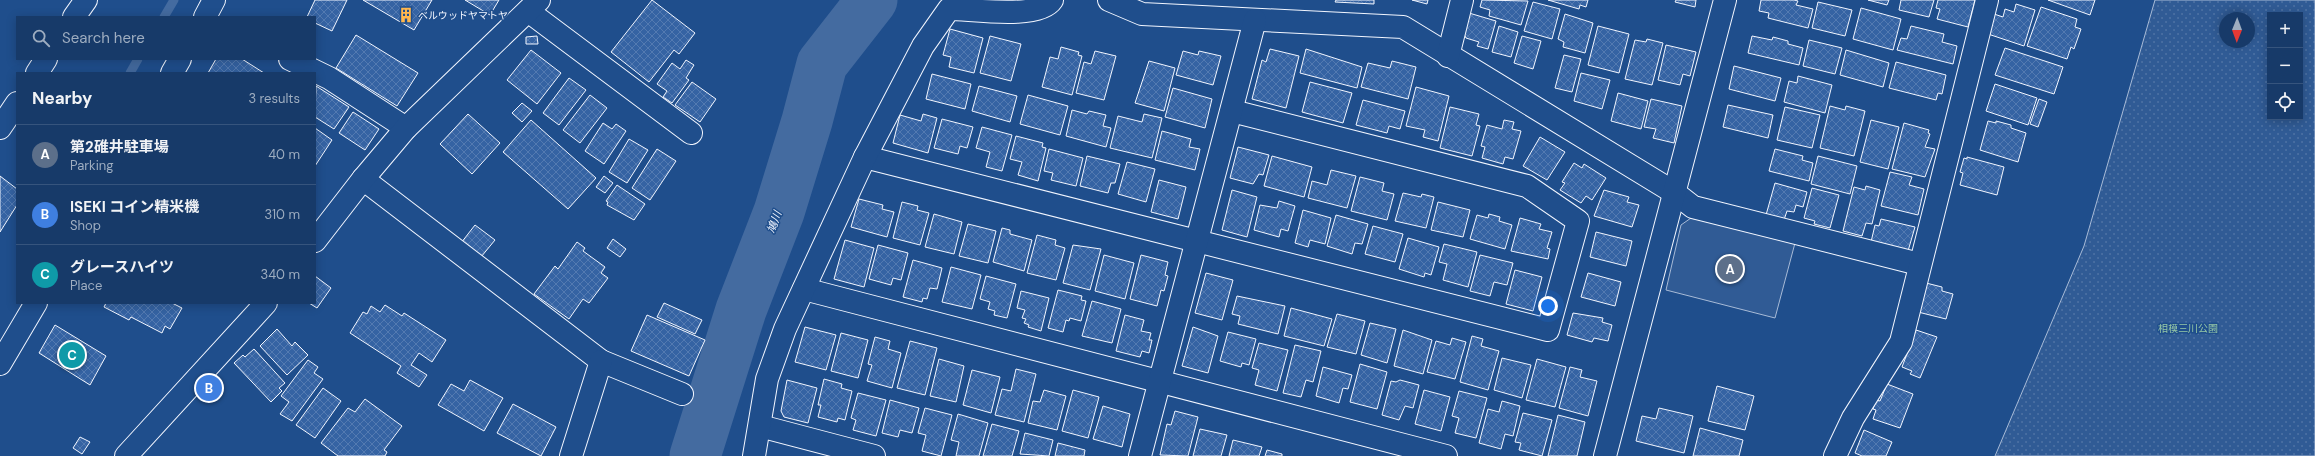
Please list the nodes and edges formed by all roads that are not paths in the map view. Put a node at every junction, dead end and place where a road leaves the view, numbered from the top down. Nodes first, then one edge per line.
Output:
1 (86, 0) edge
2 (214, 0) edge
3 (1052, 0) edge
4 (1109, 0) edge
5 (1462, 0) edge
6 (1725, 0) edge
7 (1987, 0) edge
8 (534, 5) edge
9 (1203, 9) edge
10 (75, 16) edge
11 (206, 16) edge
12 (1255, 20) junction
13 (1448, 56) junction
14 (45, 60) edge
15 (179, 60) edge
16 (292, 60) edge
17 (38, 72) edge
18 (173, 72) edge
19 (16, 104) edge
20 (1232, 111) junction
21 (0, 128) edge
22 (406, 128) junction
23 (690, 133) dead end
24 (865, 157) junction
25 (363, 179) junction
26 (1675, 193) junction
27 (1196, 239) junction
28 (316, 240) edge
29 (1920, 264) junction
30 (804, 289) junction
31 (35, 304) edge
32 (265, 304) edge
33 (601, 361) junction
34 (0, 364) edge
35 (1160, 380) junction
36 (682, 394) dead end
37 (760, 426) junction
38 (126, 456) edge
39 (571, 456) edge
40 (754, 456) edge
41 (874, 456) edge
42 (1140, 456) edge
43 (1446, 456) edge
44 (1605, 456) edge
45 (1836, 456) edge

1 - 10 street
2 - 11 street
3 - 24 street
4 - 9 street
5 - 13 street
6 - 26 street
7 - 29 street
8 - 22 street
8 - 23 street
9 - 12 street
12 - 13 street
12 - 20 street
13 - 26 street
14 - 17 street
15 - 18 street
16 - 22 street
19 - 21 street
20 - 27 street
20 - 27 street
22 - 25 street
24 - 27 street
24 - 30 street
25 - 28 street
25 - 33 street
26 - 29 street
26 - 44 street
27 - 35 street
29 - 45 street
30 - 35 street
30 - 37 street
31 - 34 street
32 - 38 street
33 - 36 street
33 - 39 street
35 - 42 street
35 - 43 street
37 - 40 street
37 - 41 street

